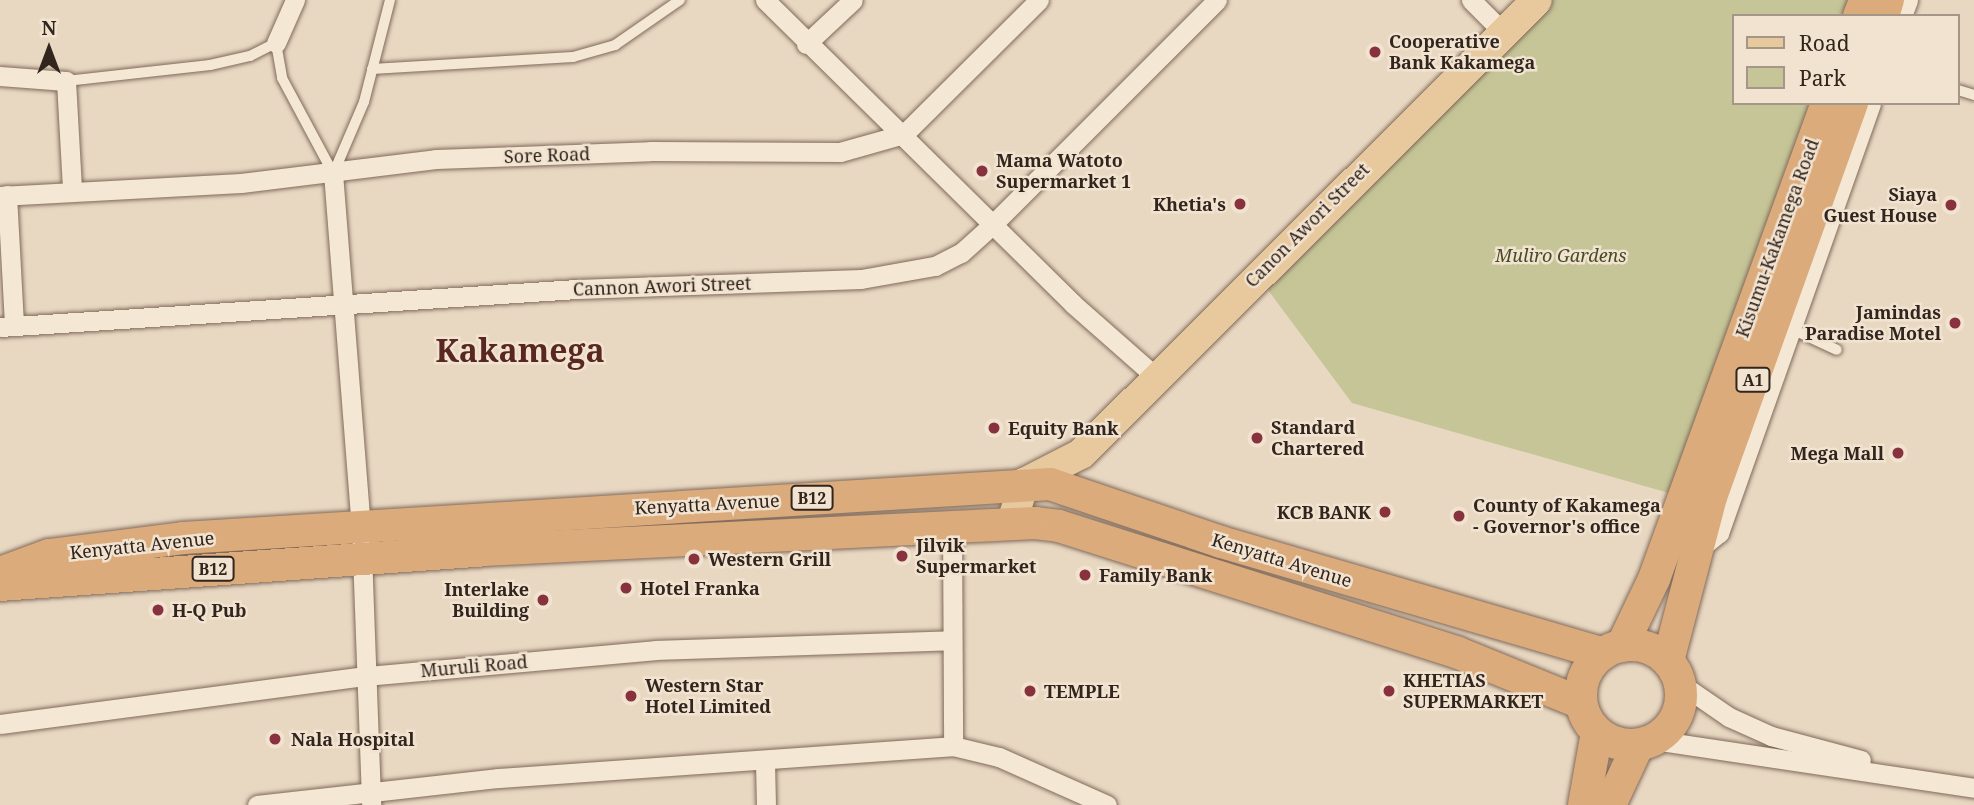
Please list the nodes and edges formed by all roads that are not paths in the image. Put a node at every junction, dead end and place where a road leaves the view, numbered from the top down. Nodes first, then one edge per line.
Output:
1 (296, 0) edge
2 (390, 0) edge
3 (680, 0) edge
4 (765, 0) edge
5 (853, 0) edge
6 (1038, 0) edge
7 (1217, 0) edge
8 (1471, 0) edge
9 (1537, 0) edge
10 (1504, 33) junction
11 (276, 43) junction
12 (806, 44) junction
13 (372, 69) junction
14 (0, 76) edge
15 (66, 81) junction
16 (1826, 105) edge
17 (1851, 105) edge
18 (1870, 105) edge
19 (904, 134) junction
20 (333, 173) junction
21 (72, 190) junction
22 (4, 195) edge
23 (992, 225) junction
24 (345, 305) junction
25 (1787, 319) junction
26 (7, 326) edge
27 (1837, 350) dead end
28 (1156, 377) junction
29 (1081, 454) junction
30 (1024, 483) junction
31 (1074, 492) junction
32 (784, 499) junction
33 (616, 509) junction
34 (1012, 522) junction
35 (952, 524) junction
36 (361, 526) junction
37 (1059, 526) junction
38 (785, 532) junction
39 (183, 538) junction
40 (617, 544) junction
41 (1694, 553) junction
42 (362, 559) junction
43 (186, 571) junction
44 (0, 573) edge
45 (0, 585) edge
46 (1469, 617) junction
47 (950, 640) junction
48 (1613, 650) junction
49 (1456, 652) junction
50 (1674, 672) junction
51 (366, 676) junction
52 (1581, 703) junction
53 (0, 724) edge
54 (1597, 732) junction
55 (1646, 743) junction
56 (953, 746) junction
57 (765, 762) junction
58 (1940, 781) junction
59 (1974, 788) edge
60 (370, 798) edge
61 (257, 805) edge
62 (766, 805) edge
63 (1107, 805) edge
64 (1584, 805) edge
65 (1610, 805) edge

1 - 11 street
2 - 13 lane
3 - 13 lane
4 - 12 street
5 - 12 street
6 - 19 street, Sore Road
7 - 23 street, Cannon Awori Street
8 - 10 street
9 - 10 main road, Canon Awori Street
10 - 28 main road, Canon Awori Street
11 - 15 lane
11 - 20 lane
12 - 19 street
13 - 20 lane
14 - 15 street
15 - 21 street
16 - 48 highway, Kisumu-Kakamega Road / A1
17 - 25 highway, Kisumu-Kakamega Road / A1
18 - 25 street
19 - 20 street, Sore Road
19 - 23 street
20 - 21 street, Sore Road
20 - 24 street
21 - 22 street, Sore Road
22 - 26 street
23 - 24 street, Cannon Awori Street
23 - 28 street
24 - 26 street, Cannon Awori Street
24 - 36 street
25 - 27 lane
25 - 41 highway, Kisumu-Kakamega Road / A1
25 - 41 street
28 - 29 main road, Canon Awori Street
29 - 30 main road, Canon Awori Street
29 - 31 main road
30 - 31 highway, Kenyatta Avenue / B12
30 - 32 highway, Kenyatta Avenue / B12
30 - 34 main road
31 - 37 main road
31 - 46 highway, Kenyatta Avenue / B12
32 - 33 highway, Kenyatta Avenue / B12
32 - 38 highway
33 - 36 highway, Kenyatta Avenue / B12
33 - 40 highway
34 - 35 highway, Kenyatta Avenue / B12
34 - 37 highway, Kenyatta Avenue / B12
35 - 38 highway, Kenyatta Avenue / B12
35 - 47 street
36 - 39 highway, Kenyatta Avenue / B12
36 - 42 street
37 - 49 highway, Kenyatta Avenue / B12
38 - 40 highway, Kenyatta Avenue / B12
39 - 43 highway
39 - 44 highway, Kenyatta Avenue / B12
40 - 42 highway, Kenyatta Avenue / B12
41 - 50 highway, Kisumu-Kakamega Road / A1
42 - 43 highway, Kenyatta Avenue / B12
42 - 51 street
43 - 45 highway, Kenyatta Avenue / B12
46 - 48 highway, Kenyatta Avenue / B12
46 - 49 highway
47 - 51 street, Muruli Road
47 - 56 street
48 - 50 highway
48 - 52 highway
49 - 52 highway, Kenyatta Avenue / B12
50 - 55 highway
50 - 58 street
51 - 53 street, Muruli Road
51 - 60 street
52 - 54 highway
54 - 55 highway
54 - 64 highway
55 - 58 street
55 - 65 highway
56 - 57 street
56 - 63 street
57 - 60 street
57 - 62 street
58 - 59 street
60 - 61 street

